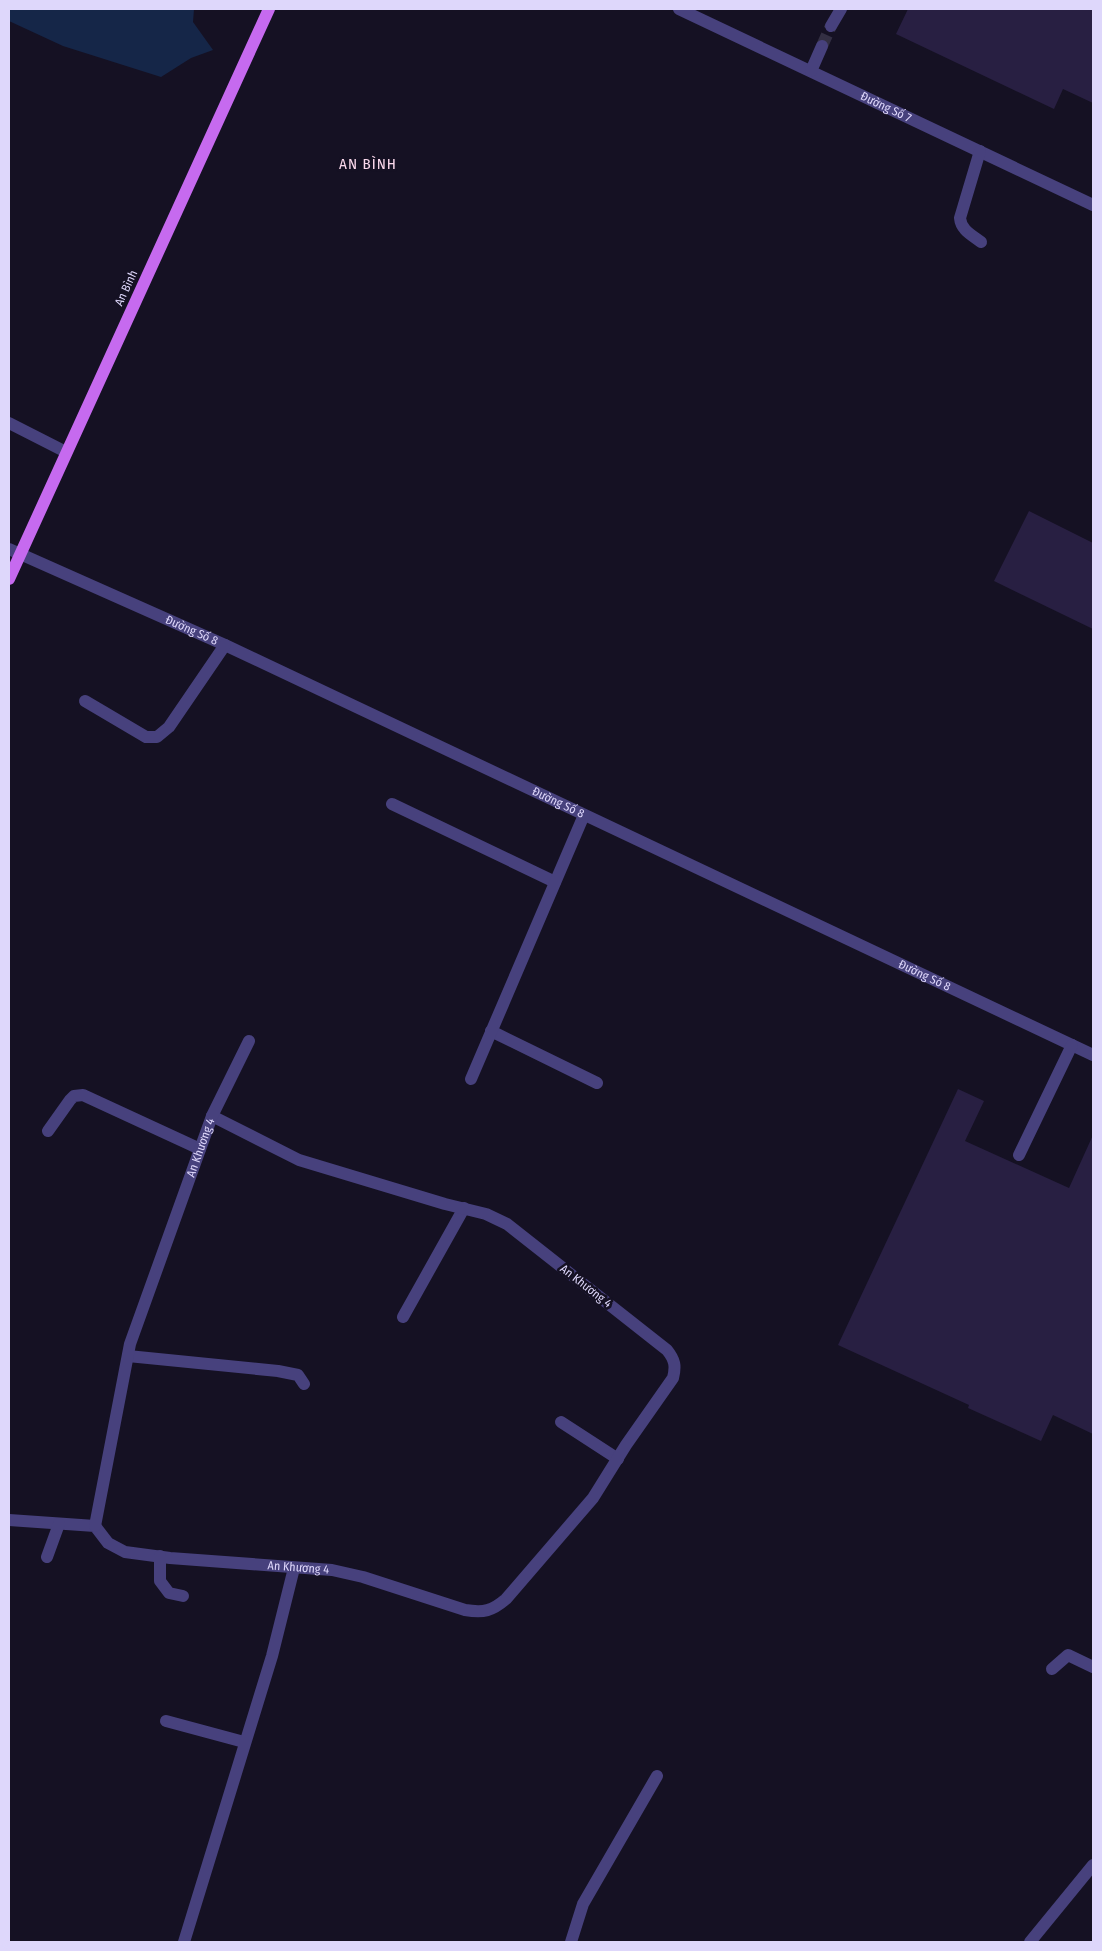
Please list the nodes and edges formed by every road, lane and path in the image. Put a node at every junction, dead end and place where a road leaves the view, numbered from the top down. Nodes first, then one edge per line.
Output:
1 (270, 9) edge
2 (679, 9) edge
3 (841, 9) edge
4 (831, 26) tunnel mouth
5 (822, 46) tunnel mouth
6 (810, 71) junction
7 (980, 151) junction
8 (1093, 205) edge
9 (981, 242) dead end
10 (9, 423) edge
11 (66, 452) junction
12 (14, 552) edge
13 (9, 579) edge
14 (225, 645) junction
15 (85, 701) dead end
16 (392, 804) dead end
17 (584, 814) junction
18 (555, 882) junction
19 (491, 1031) junction
20 (249, 1040) dead end
21 (1072, 1045) junction
22 (1093, 1055) edge
23 (471, 1079) dead end
24 (597, 1083) dead end
25 (212, 1116) junction
26 (48, 1131) dead end
27 (200, 1149) junction
28 (1019, 1155) dead end
29 (464, 1208) junction
30 (403, 1317) dead end
31 (128, 1356) junction
32 (304, 1384) dead end
33 (561, 1422) dead end
34 (618, 1459) junction
35 (9, 1520) edge
36 (59, 1524) junction
37 (95, 1526) junction
38 (160, 1556) junction
39 (47, 1557) dead end
40 (294, 1568) junction
41 (183, 1596) dead end
42 (1093, 1667) edge
43 (1052, 1669) dead end
44 (166, 1720) dead end
45 (244, 1742) junction
46 (657, 1776) dead end
47 (1093, 1865) edge
48 (184, 1942) edge
49 (571, 1942) edge
50 (1030, 1942) edge

1 - 11 main road, An Bình
2 - 6 street, Đường Số 7
3 - 4 street
5 - 6 street
6 - 7 street, Đường Số 7
7 - 8 street, Đường Số 7
7 - 9 street
10 - 11 street
11 - 12 main road, An Bình
12 - 13 main road, An Bình
12 - 14 street, Đường Số 8
14 - 15 street
14 - 17 street, Đường Số 8
16 - 18 street
17 - 18 street
17 - 21 street, Đường Số 8
18 - 19 street
19 - 23 street
19 - 24 street
20 - 25 street
21 - 22 street, Đường Số 8
21 - 28 street
25 - 27 street, An Khương 4
25 - 29 street, An Khương 4
26 - 27 street
27 - 31 street, An Khương 4
29 - 30 street
29 - 34 street, An Khương 4
31 - 32 street
31 - 37 street, An Khương 4
33 - 34 street
34 - 40 street, An Khương 4
35 - 36 street
36 - 37 street
36 - 39 street
37 - 38 street, An Khương 4
38 - 40 street, An Khương 4
38 - 41 street
40 - 45 street
42 - 43 street
44 - 45 street
45 - 48 street
46 - 49 street
47 - 50 street

